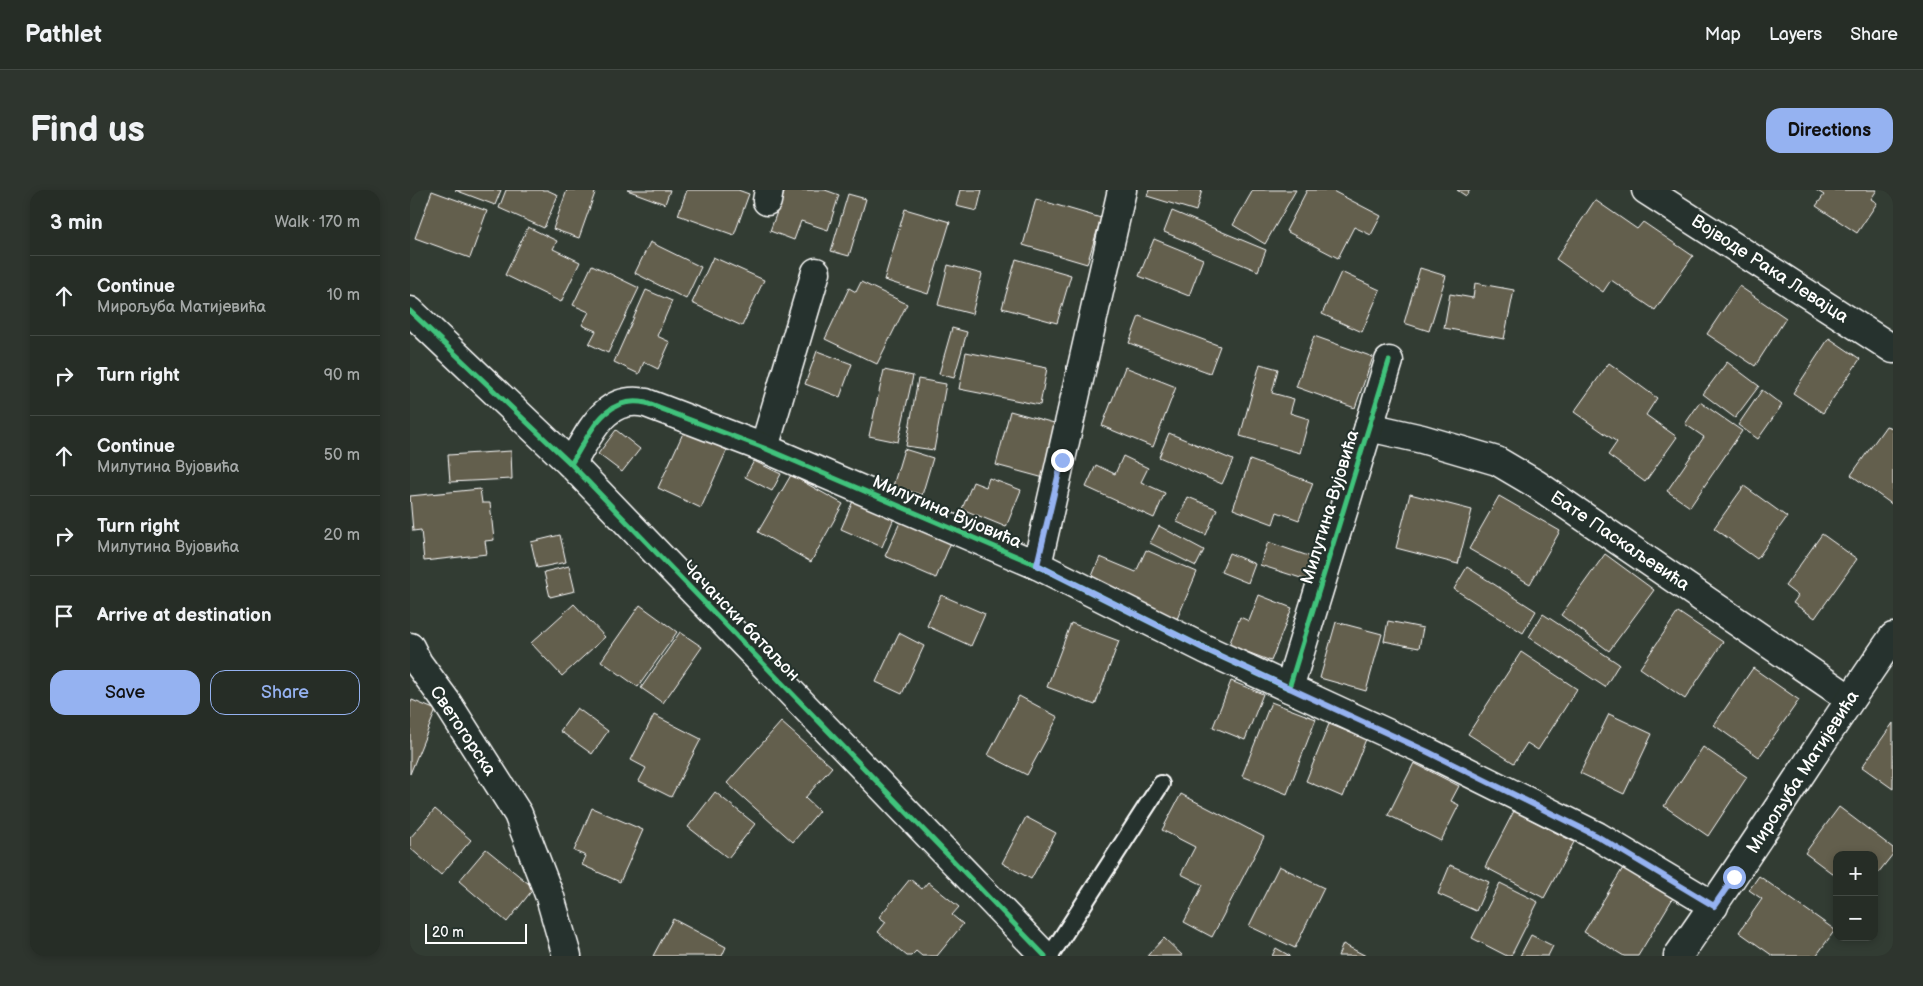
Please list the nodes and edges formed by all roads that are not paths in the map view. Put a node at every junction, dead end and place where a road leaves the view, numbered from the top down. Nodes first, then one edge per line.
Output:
1 (1122, 190) edge
2 (1646, 190) edge
3 (816, 272) dead end
4 (412, 318) edge
5 (1893, 349) edge
6 (1389, 361) dead end
7 (1369, 427) junction
8 (764, 448) junction
9 (571, 464) junction
10 (1037, 565) junction
11 (1893, 637) edge
12 (410, 647) edge
13 (1289, 688) junction
14 (1850, 699) junction
15 (1162, 784) dead end
16 (1714, 906) junction
17 (567, 956) edge
18 (1045, 956) edge
19 (1050, 956) edge
20 (1678, 956) edge

1 - 10 street, Милутина Вујовића
2 - 5 street, Војводе Рака Левајца
3 - 8 street
4 - 9 street, Чачански батаљон
6 - 7 street, Милутина Вујовића
7 - 13 street, Милутина Вујовића
7 - 14 street, Бате Паскаљевића
8 - 9 street, Милутина Вујовића
8 - 10 street, Милутина Вујовића
9 - 18 street, Чачански батаљон
10 - 13 street, Милутина Вујовића
11 - 14 street, Мирољуба Матијевића
12 - 17 street, Светогорска
13 - 16 street
14 - 16 street, Мирољуба Матијевића
15 - 19 lane
16 - 20 street, Мирољуба Матијевића

